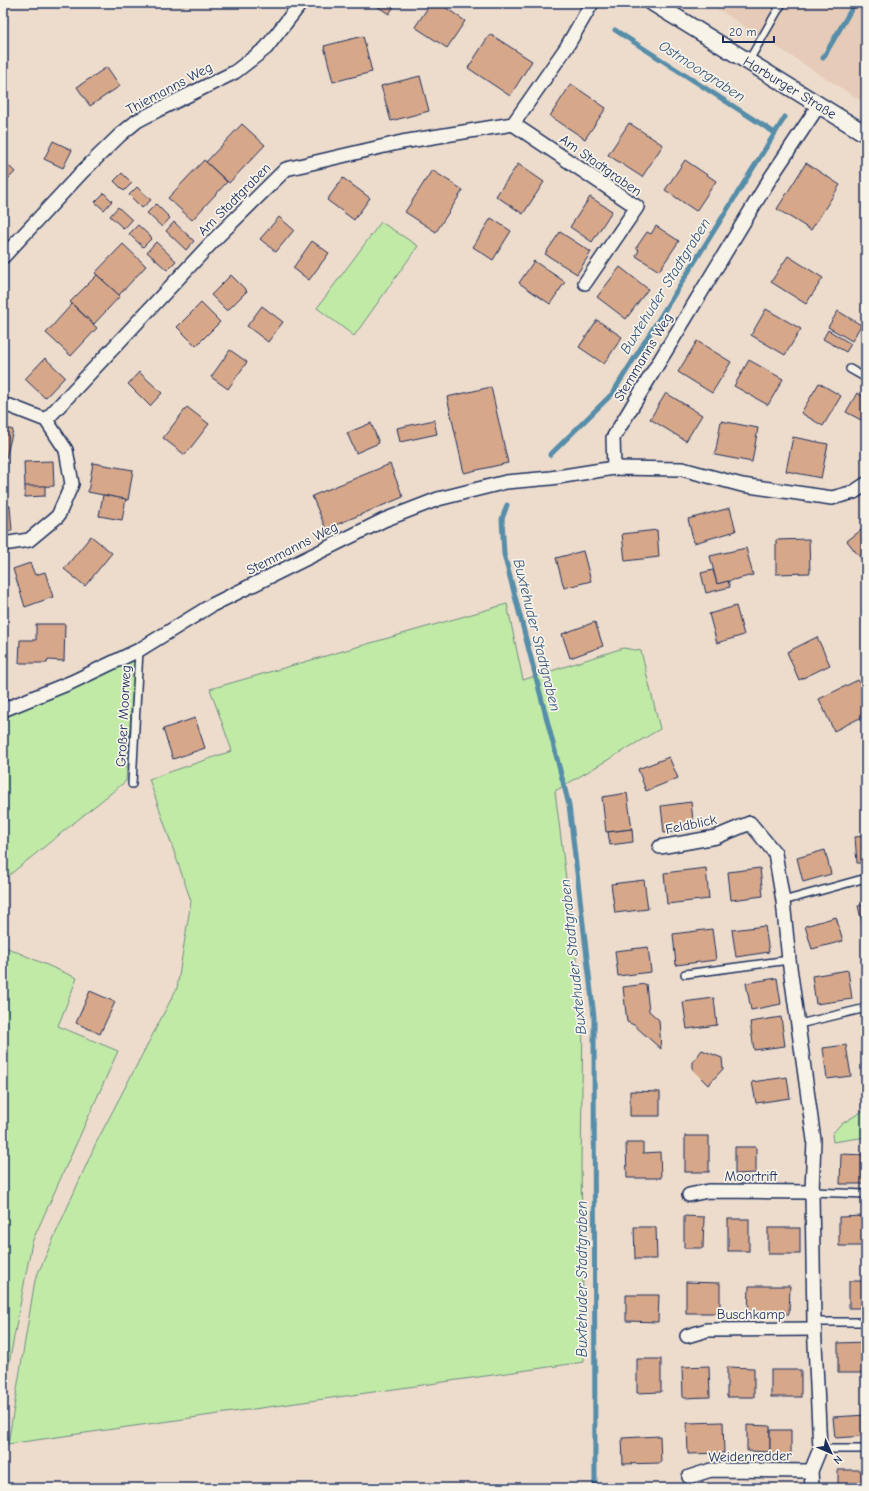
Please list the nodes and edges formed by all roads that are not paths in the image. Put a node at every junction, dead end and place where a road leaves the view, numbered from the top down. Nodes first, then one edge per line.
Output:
1 (301, 3) edge
2 (592, 3) edge
3 (653, 3) edge
4 (782, 3) edge
5 (748, 62) junction
6 (819, 105) junction
7 (513, 124) junction
8 (866, 134) edge
9 (3, 257) edge
10 (585, 283) dead end
11 (850, 369) dead end
12 (866, 378) edge
13 (3, 406) edge
14 (46, 420) junction
15 (614, 468) junction
16 (866, 484) edge
17 (3, 544) edge
18 (139, 650) junction
19 (3, 710) edge
20 (132, 784) dead end
21 (660, 847) dead end
22 (866, 878) edge
23 (783, 901) junction
24 (789, 960) junction
25 (684, 974) dead end
26 (866, 1008) edge
27 (799, 1024) junction
28 (812, 1192) junction
29 (866, 1194) edge
30 (689, 1195) dead end
31 (866, 1322) edge
32 (815, 1326) junction
33 (687, 1336) dead end
34 (820, 1449) junction
35 (866, 1449) edge
36 (812, 1471) junction
37 (689, 1477) dead end
38 (812, 1488) edge

1 - 9 street, Thiemanns Weg
2 - 7 street
3 - 5 street, Harburger Straße
4 - 5 lane
5 - 6 street, Harburger Straße
6 - 8 street, Harburger Straße
6 - 15 street, Stemmanns Weg
7 - 10 street, Am Stadtgraben
7 - 14 street, Am Stadtgraben
11 - 12 lane
13 - 14 street
14 - 17 street
15 - 16 street, Stemmanns Weg
15 - 18 street, Stemmanns Weg
18 - 19 street, Stemmanns Weg
18 - 20 lane, Großer Moorweg
21 - 23 street, Feldblick
22 - 23 lane
23 - 24 street
24 - 25 lane
24 - 27 street
26 - 27 lane
27 - 28 street
28 - 29 lane
28 - 30 street, Moortrift
28 - 32 street
31 - 32 lane
32 - 33 street, Buschkamp
32 - 34 street
34 - 35 lane
34 - 36 street
36 - 37 street, Weidenredder
36 - 38 street

